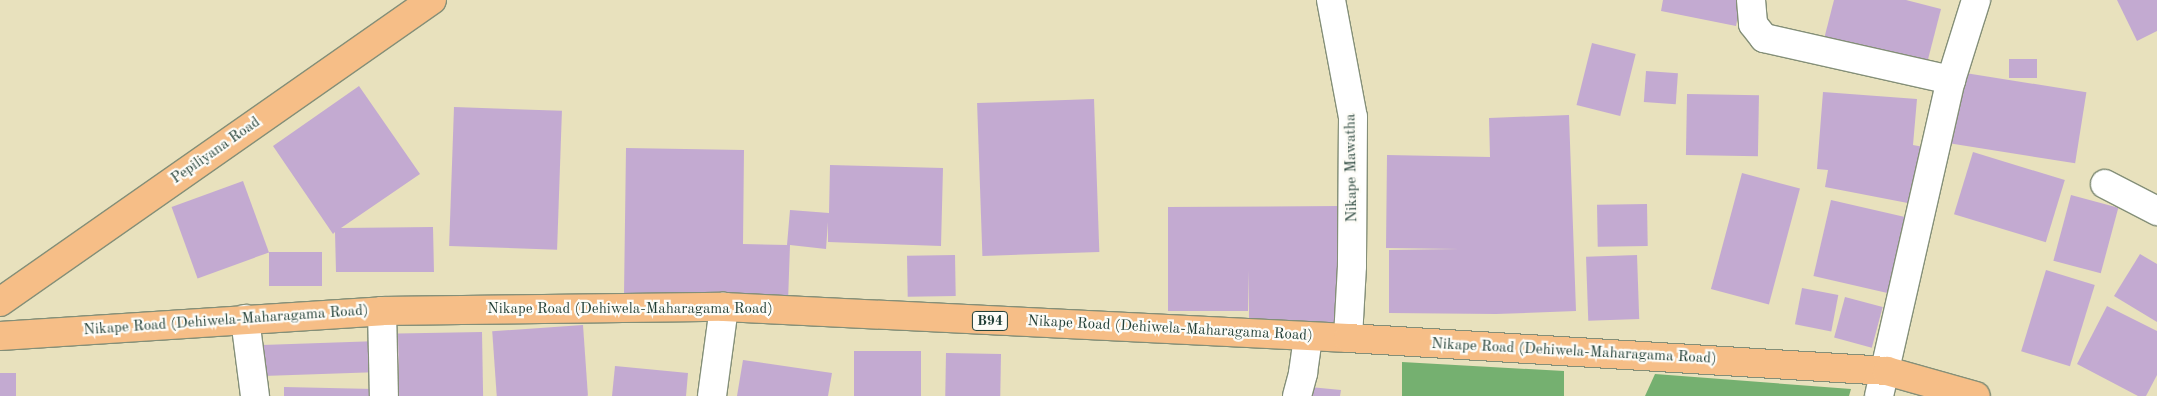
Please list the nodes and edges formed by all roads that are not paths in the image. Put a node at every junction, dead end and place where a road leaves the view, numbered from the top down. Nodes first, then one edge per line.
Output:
1 (432, 0) edge
2 (1331, 0) edge
3 (1751, 0) edge
4 (1976, 0) edge
5 (1951, 80) junction
6 (2105, 184) dead end
7 (2157, 211) edge
8 (0, 302) edge
9 (724, 307) junction
10 (382, 311) junction
11 (245, 319) junction
12 (0, 336) edge
13 (1308, 336) junction
14 (1348, 338) junction
15 (1883, 383) edge
16 (255, 396) edge
17 (384, 396) edge
18 (712, 396) edge
19 (1297, 396) edge
20 (1976, 396) edge

1 - 8 main road, Pepiliyana Road
2 - 14 street, Nikape Mawatha
3 - 5 street
4 - 5 street
5 - 15 street
6 - 7 street
9 - 10 main road, Nikape Road (Dehiwela-Maharagama Road) / B94
9 - 13 main road, Nikape Road (Dehiwela-Maharagama Road) / B94
9 - 18 street
10 - 11 main road, Nikape Road (Dehiwela-Maharagama Road) / B94
10 - 17 street
11 - 12 main road, Nikape Road (Dehiwela-Maharagama Road) / B94
11 - 16 street
13 - 14 main road, Nikape Road (Dehiwela-Maharagama Road) / B94
13 - 19 street
14 - 15 main road, Nikape Road (Dehiwela-Maharagama Road) / B94
15 - 20 main road, Nikape Road (Dehiwela-Maharagama Road) / B94

